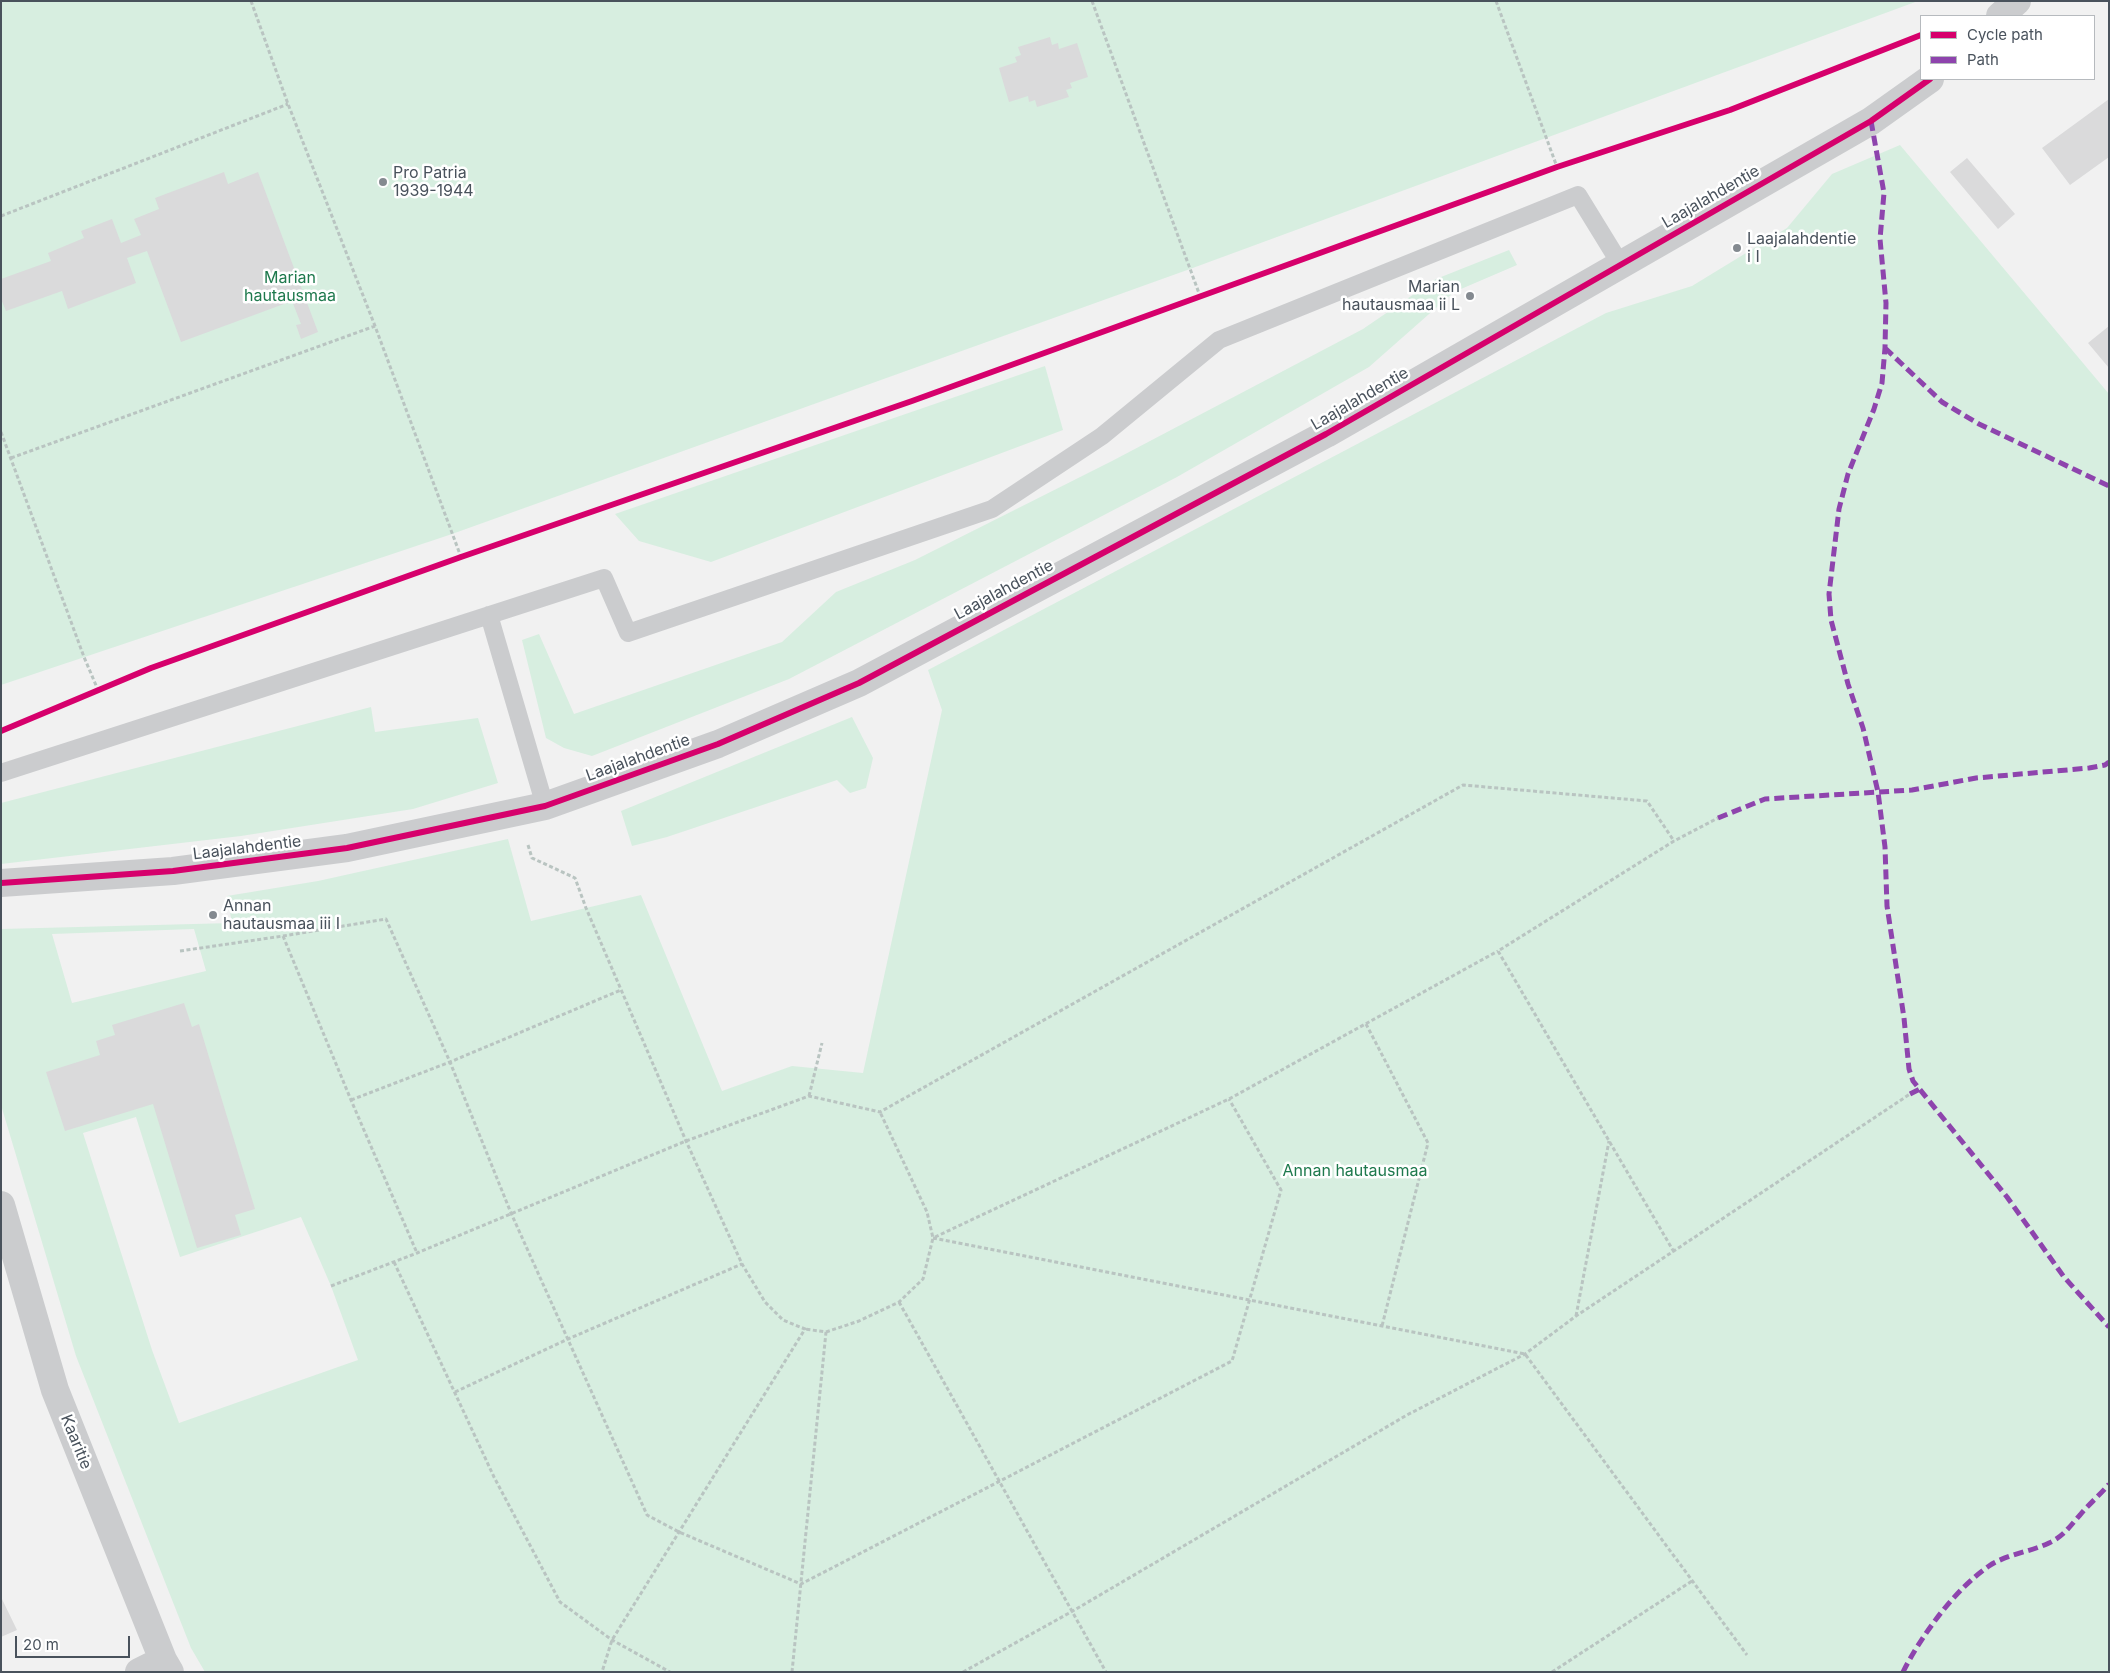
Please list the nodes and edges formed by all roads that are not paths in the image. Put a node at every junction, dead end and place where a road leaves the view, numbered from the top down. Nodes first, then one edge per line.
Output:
1 (2000, 1) edge
2 (2017, 1) edge
3 (1991, 15) edge
4 (2001, 15) edge
5 (1929, 80) edge
6 (1621, 265) junction
7 (489, 615) junction
8 (1, 773) edge
9 (545, 806) junction
10 (1, 883) edge
11 (1, 1205) edge
12 (167, 1666) edge
13 (139, 1672) edge

1 - 3 street
2 - 4 street
5 - 6 street, Laajalahdentie
6 - 7 lane
6 - 9 street, Laajalahdentie
7 - 8 lane
7 - 9 lane
9 - 10 street, Laajalahdentie
11 - 12 street, Kaaritie
12 - 13 street

